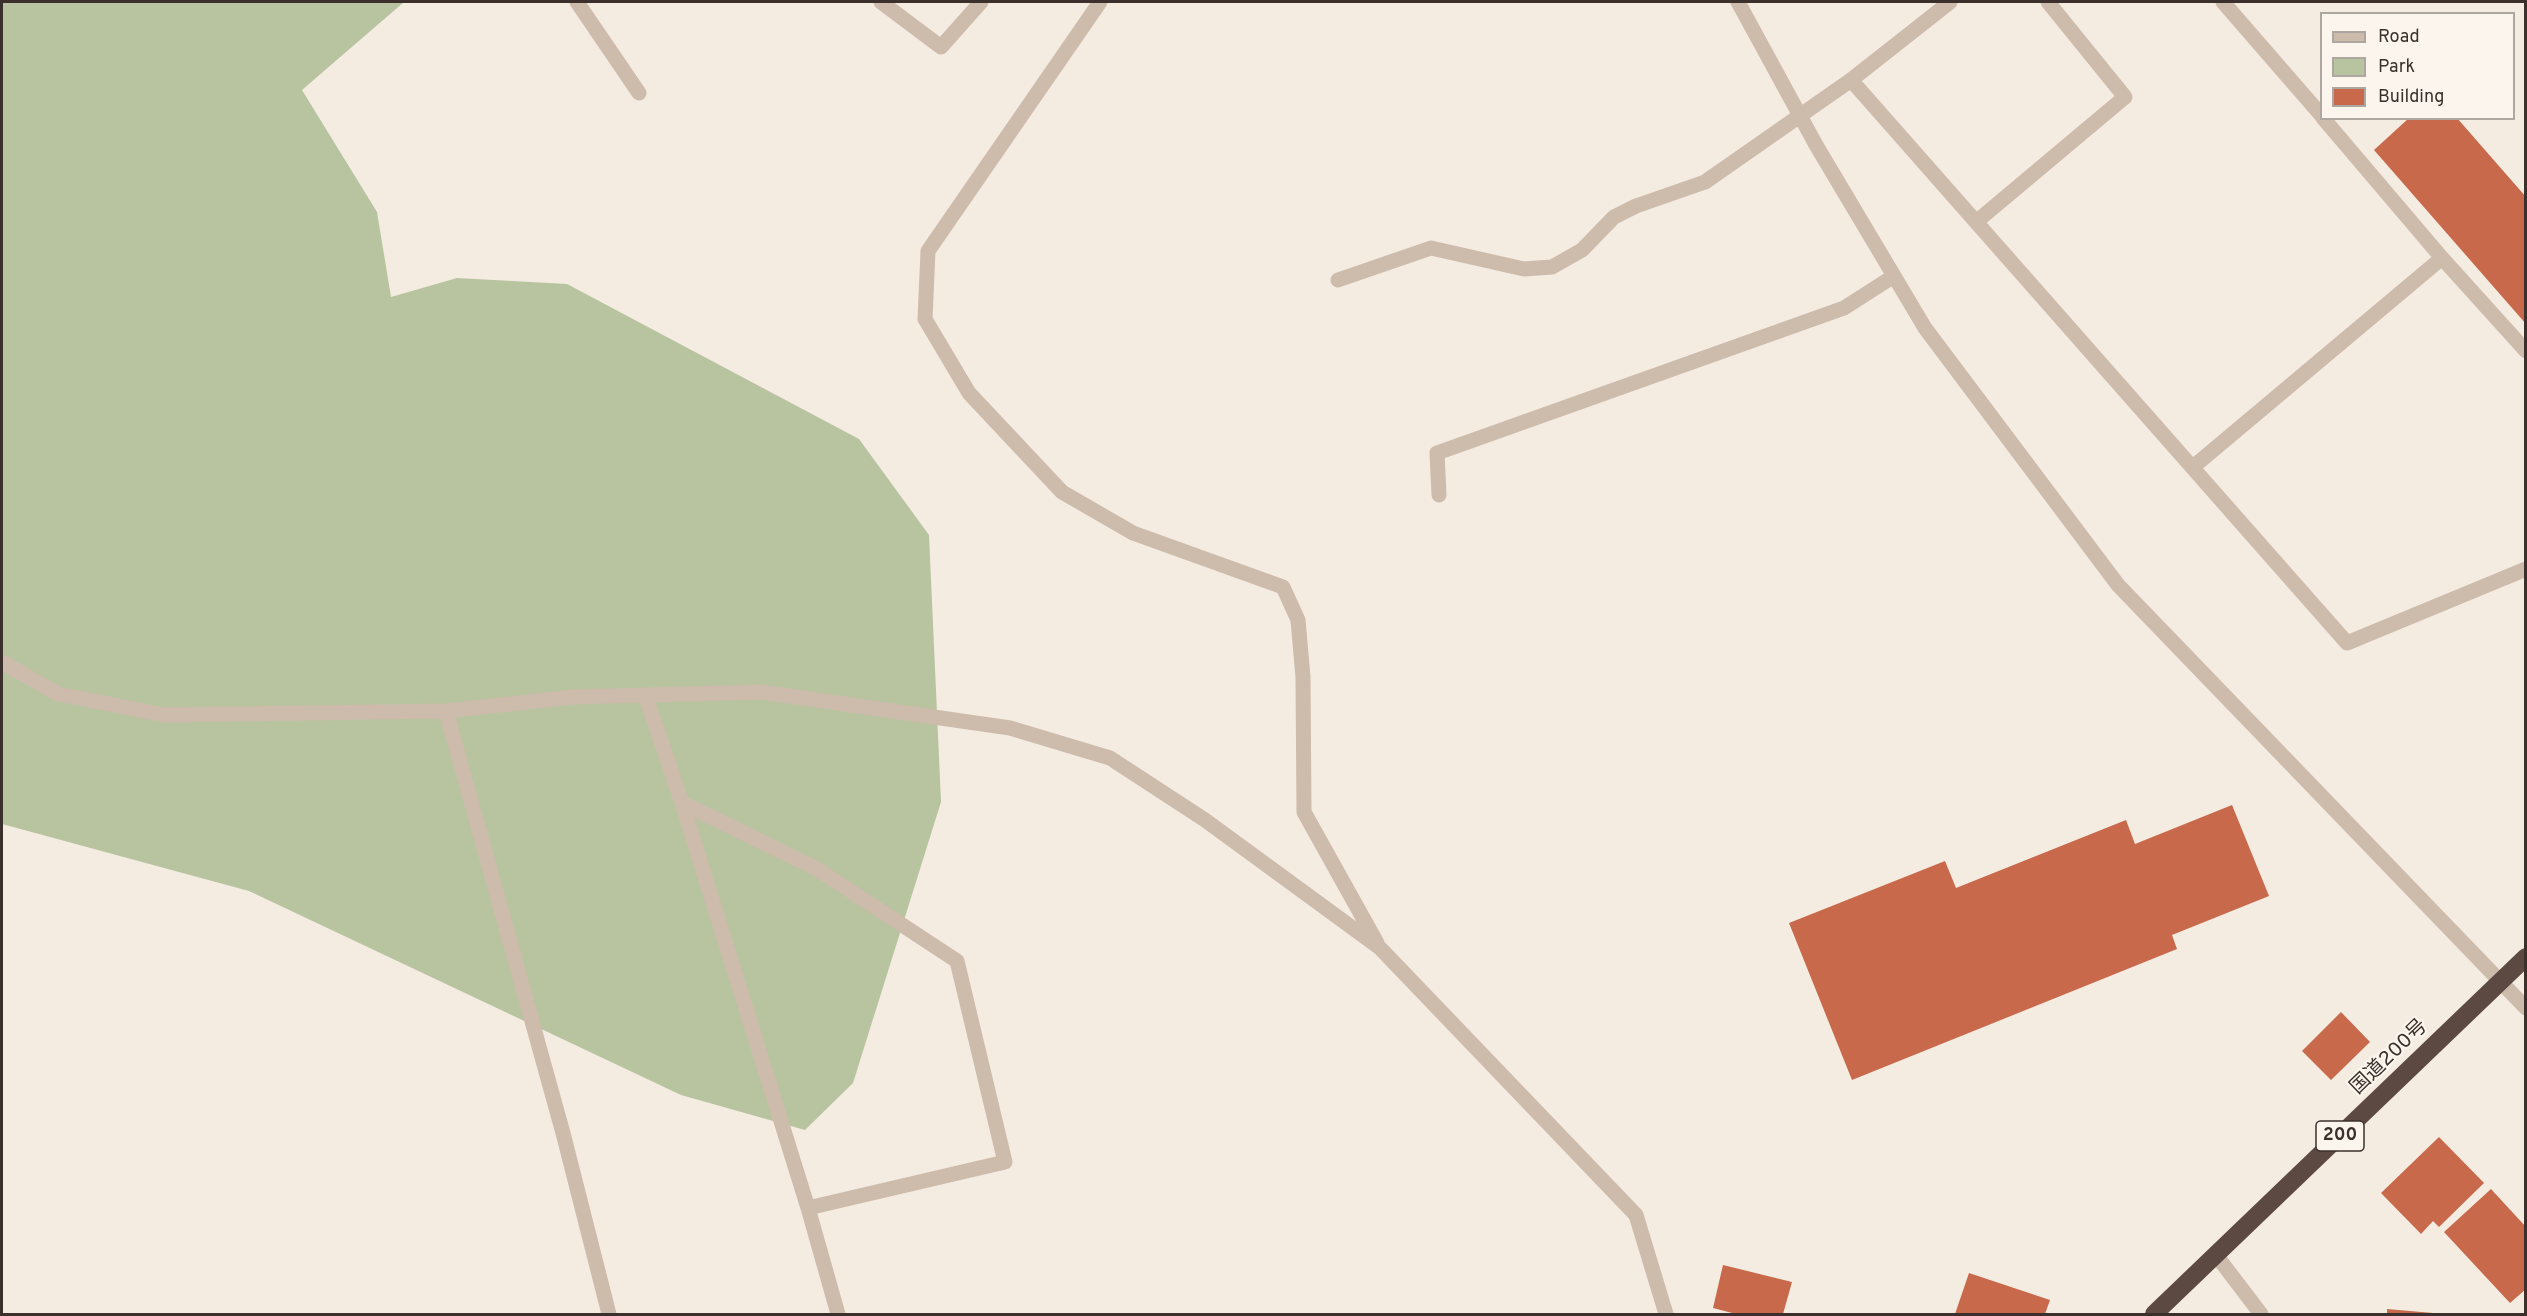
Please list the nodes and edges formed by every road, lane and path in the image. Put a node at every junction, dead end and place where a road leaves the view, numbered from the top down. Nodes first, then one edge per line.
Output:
1 (577, 2) edge
2 (881, 2) edge
3 (981, 2) edge
4 (1100, 2) edge
5 (1738, 2) edge
6 (1950, 2) edge
7 (2048, 2) edge
8 (2223, 2) edge
9 (1851, 80) junction
10 (639, 93) dead end
11 (1800, 115) junction
12 (2320, 115) edge
13 (2325, 120) edge
14 (1976, 222) junction
15 (2442, 258) junction
16 (1894, 276) junction
17 (1338, 280) dead end
18 (2526, 351) edge
19 (2193, 466) junction
20 (1439, 495) dead end
21 (2526, 569) edge
22 (2, 662) edge
23 (646, 697) junction
24 (446, 711) junction
25 (682, 802) junction
26 (1380, 948) junction
27 (2526, 957) edge
28 (2500, 983) junction
29 (2526, 1008) edge
30 (808, 1208) junction
31 (2216, 1255) junction
32 (609, 1314) edge
33 (838, 1314) edge
34 (1666, 1314) edge
35 (2154, 1314) edge
36 (2261, 1314) edge

1 - 10 street
2 - 3 street
4 - 26 street
5 - 11 street
6 - 9 street
7 - 14 street
8 - 12 street
9 - 11 street
9 - 14 street
11 - 16 street
11 - 17 street
13 - 15 street
14 - 19 street
15 - 18 street
15 - 19 street
16 - 20 street
16 - 28 street
19 - 21 street
22 - 24 street
23 - 24 street
23 - 25 street
23 - 26 street
24 - 32 street
25 - 30 street
25 - 30 street
26 - 34 street
27 - 28 highway, 国道200号 / 200
28 - 29 street
28 - 31 highway, 国道200号 / 200
30 - 33 street
31 - 35 highway, 国道200号 / 200
31 - 36 street

